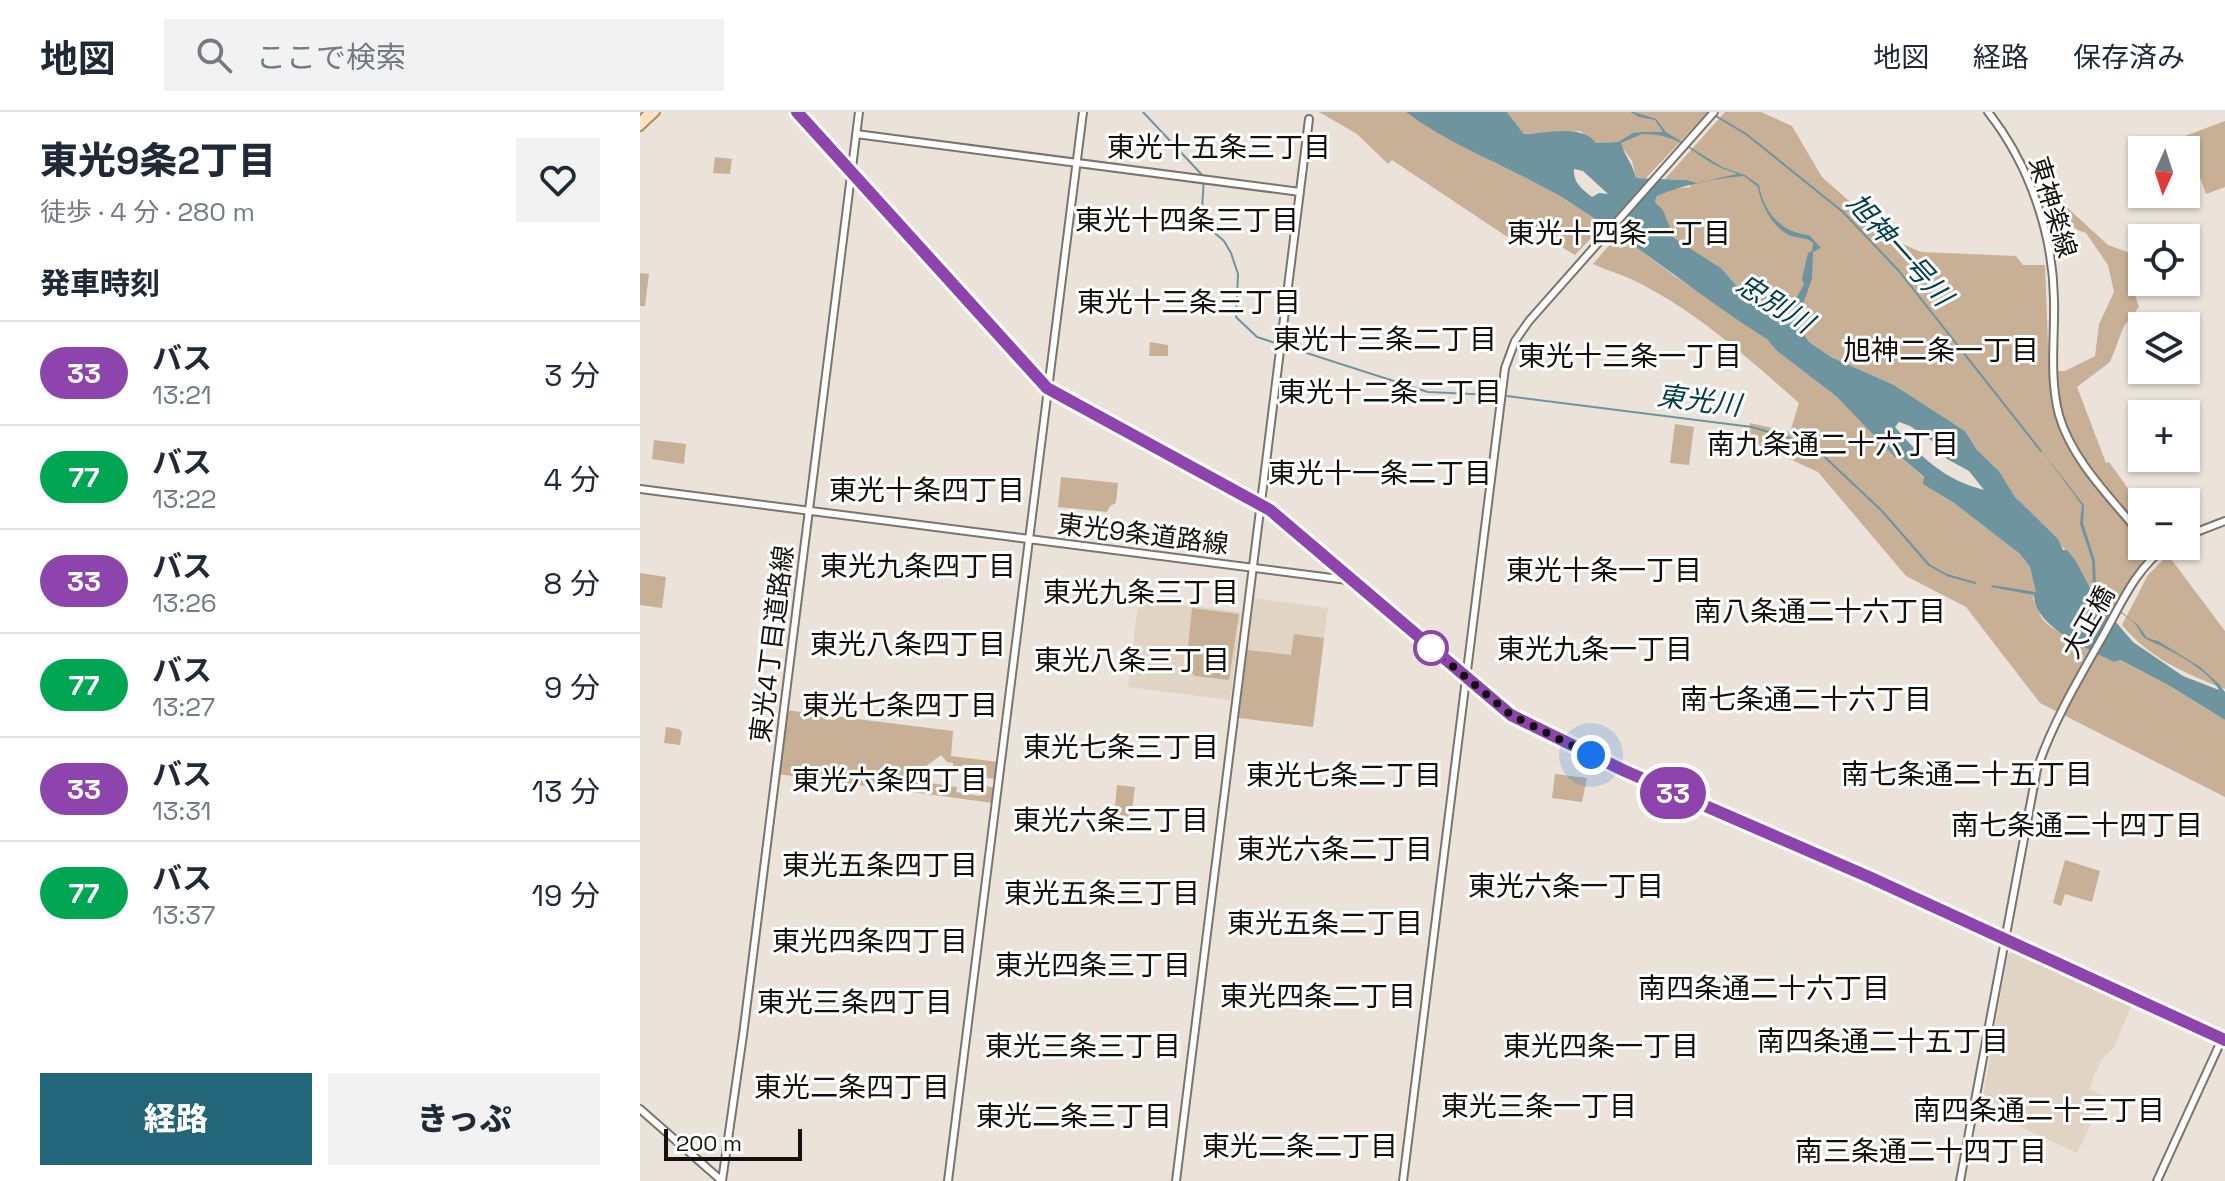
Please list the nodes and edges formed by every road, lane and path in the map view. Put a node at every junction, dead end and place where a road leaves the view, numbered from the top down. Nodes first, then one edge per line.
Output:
1 (648, 112) edge
2 (656, 112) edge
3 (797, 112) edge
4 (859, 112) edge
5 (1083, 112) edge
6 (1714, 112) edge
7 (1988, 112) edge
8 (1309, 119) dead end
9 (640, 121) edge
10 (640, 127) edge
11 (856, 134) junction
12 (1076, 163) junction
13 (852, 172) junction
14 (1300, 192) junction
15 (1047, 388) junction
16 (640, 489) edge
17 (1262, 504) junction
18 (809, 510) junction
19 (2128, 518) edge
20 (2225, 521) edge
21 (2200, 531) edge
22 (1029, 539) junction
23 (2148, 560) edge
24 (1253, 568) junction
25 (1355, 581) junction
26 (1465, 678) junction
27 (2004, 939) junction
28 (2224, 1040) edge
29 (640, 1109) edge
30 (722, 1181) edge
31 (948, 1181) edge
32 (1176, 1181) edge
33 (1403, 1181) edge
34 (1960, 1181) edge
35 (2157, 1181) edge

1 - 9 main road
2 - 10 main road
3 - 13 street
4 - 11 street, 東光4丁目道路線
5 - 12 street
6 - 26 street
7 - 19 street, 東神楽線
8 - 14 street
11 - 12 street
11 - 13 street, 東光4丁目道路線
12 - 14 street
12 - 15 street
13 - 15 street
13 - 18 street, 東光4丁目道路線
14 - 17 street
15 - 17 street
15 - 22 street
16 - 18 street, 東光9条道路線
17 - 24 street
17 - 25 street
18 - 22 street, 東光9条道路線
18 - 30 street, 東光4丁目道路線
20 - 21 street
22 - 24 street, 東光9条道路線
22 - 31 street
23 - 27 street, 大正橋
24 - 25 street, 東光9条道路線
24 - 32 street
25 - 26 street
26 - 27 street
26 - 33 street
27 - 28 street
27 - 34 street
28 - 35 street
29 - 30 street

